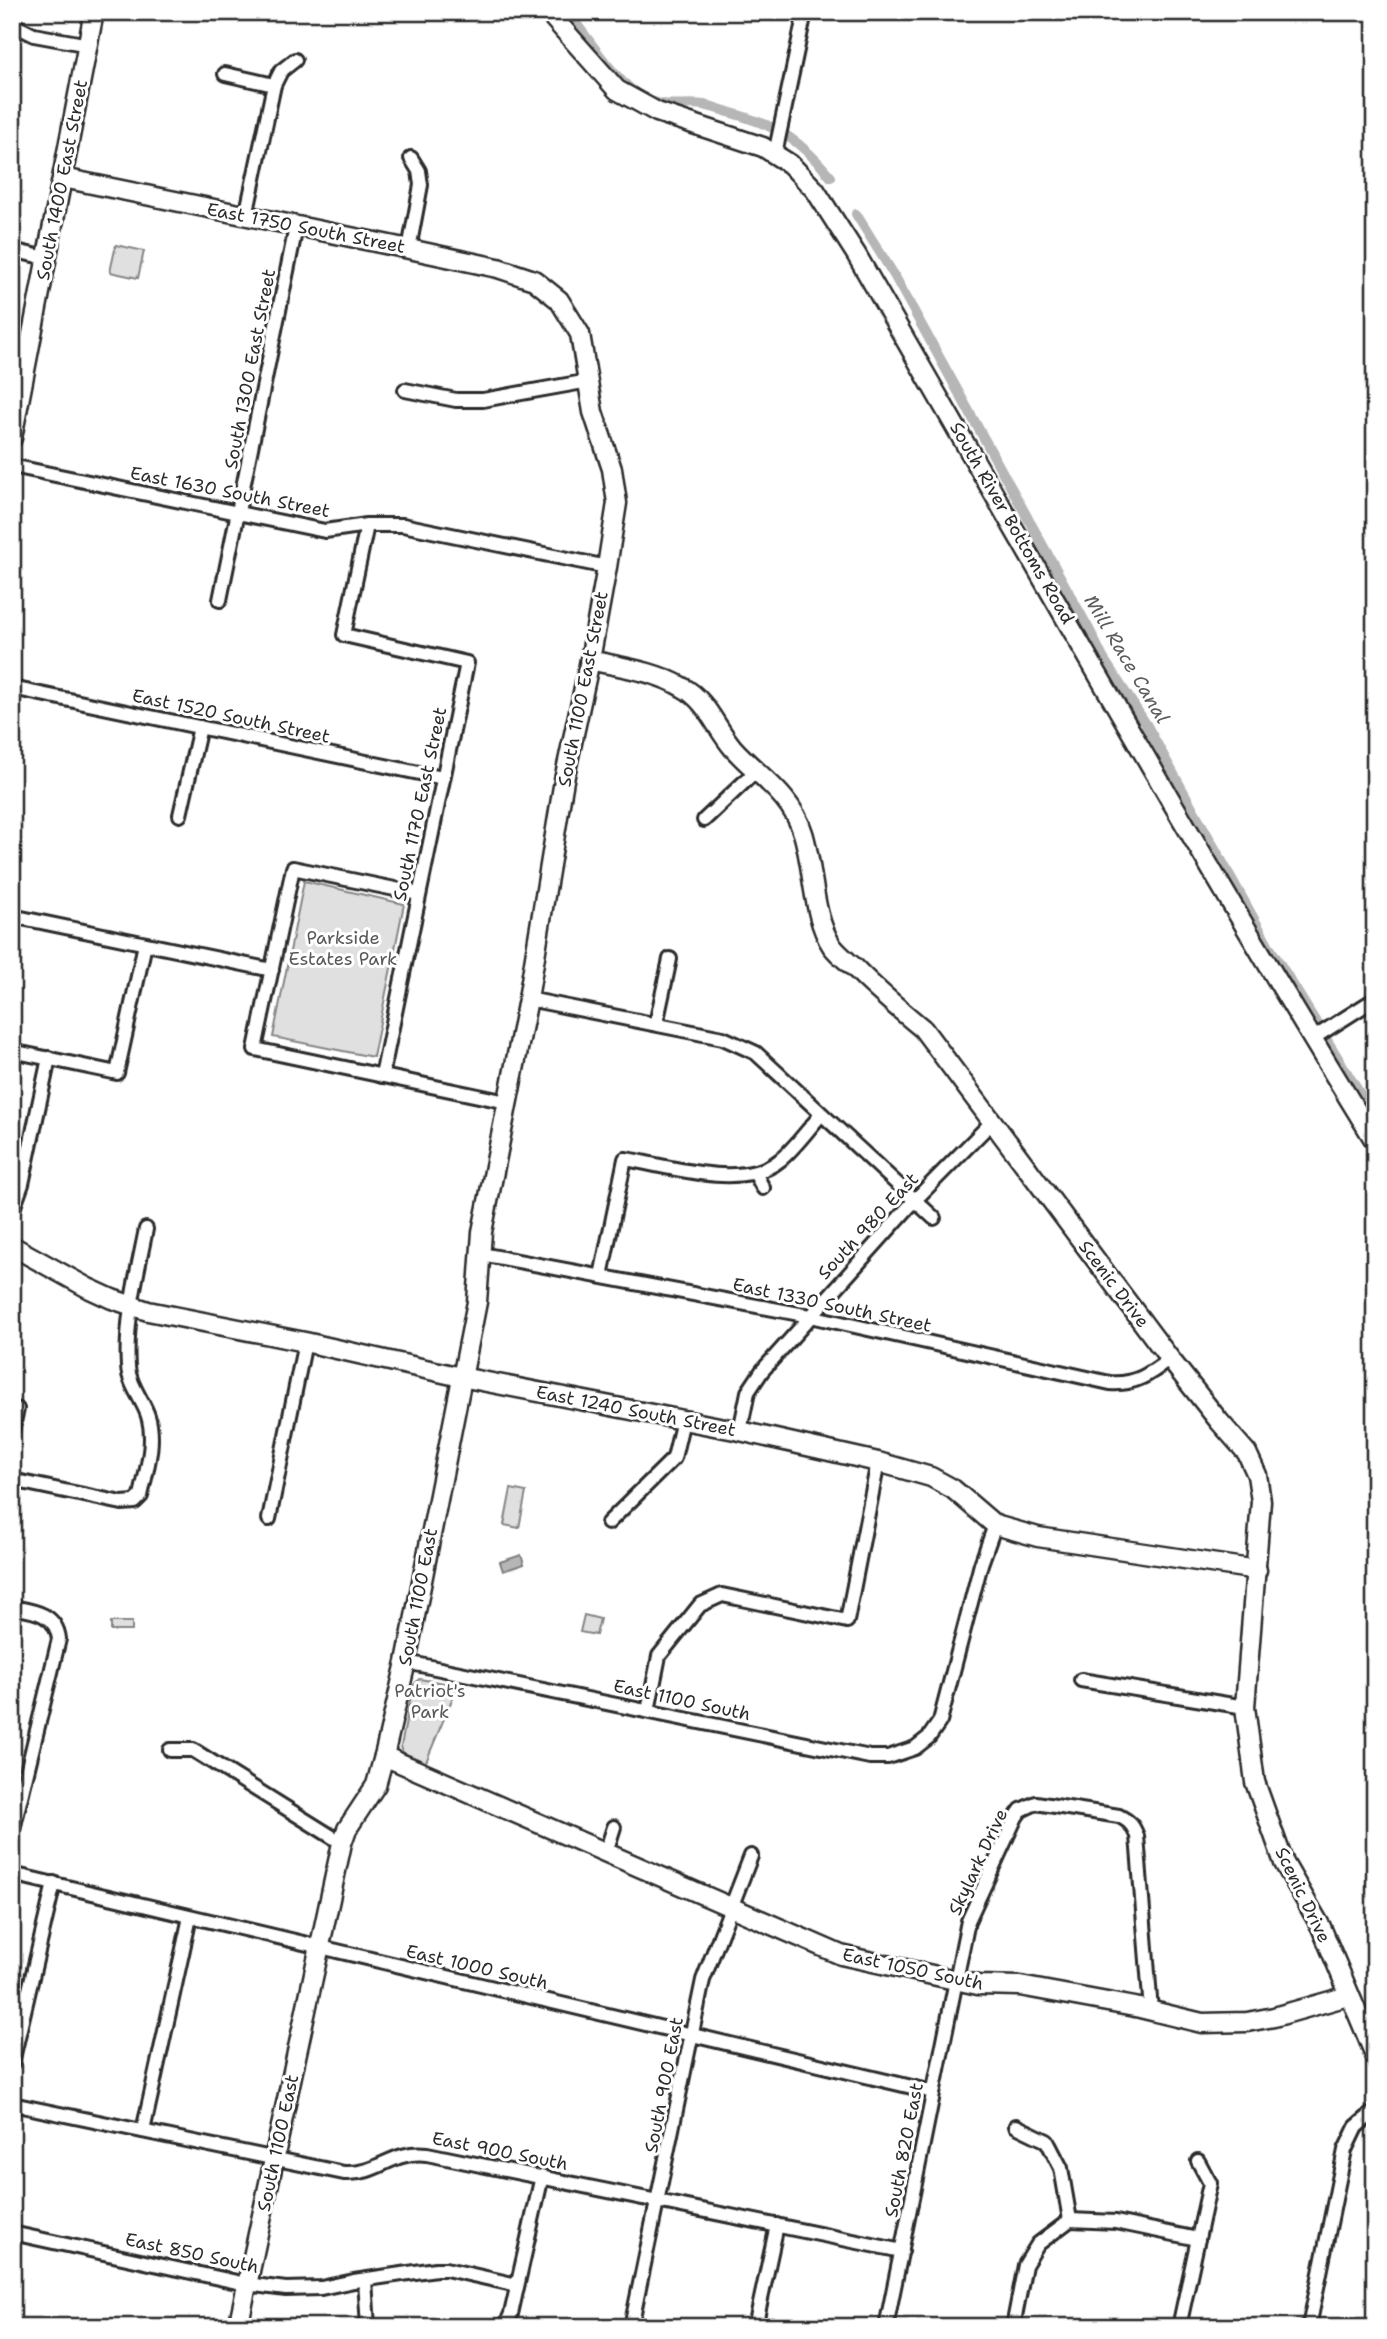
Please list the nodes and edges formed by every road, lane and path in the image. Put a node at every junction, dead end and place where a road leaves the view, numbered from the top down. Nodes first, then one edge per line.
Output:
1 (94, 12) edge
2 (548, 12) edge
3 (805, 12) edge
4 (12, 24) edge
5 (89, 45) junction
6 (295, 60) dead end
7 (225, 74) dead end
8 (274, 85) junction
9 (775, 154) junction
10 (411, 158) dead end
11 (63, 178) junction
12 (246, 216) junction
13 (296, 227) junction
14 (409, 249) junction
15 (12, 250) edge
16 (47, 258) junction
17 (545, 289) joint
18 (589, 381) junction
19 (405, 390) dead end
20 (12, 438) edge
21 (12, 466) edge
22 (239, 514) junction
23 (367, 525) junction
24 (607, 567) junction
25 (220, 600) dead end
26 (590, 660) junction
27 (12, 688) edge
28 (200, 727) junction
29 (756, 771) junction
30 (443, 778) junction
31 (180, 815) dead end
32 (705, 820) dead end
33 (419, 894) junction
34 (12, 916) edge
35 (145, 944) junction
36 (670, 959) dead end
37 (272, 970) junction
38 (528, 999) junction
39 (1375, 999) edge
40 (656, 1024) junction
41 (1320, 1034) junction
42 (12, 1051) edge
43 (50, 1058) junction
44 (382, 1076) junction
45 (507, 1102) junction
46 (821, 1115) junction
47 (991, 1123) junction
48 (1375, 1141) edge
49 (755, 1173) junction
50 (763, 1188) dead end
51 (915, 1200) junction
52 (12, 1212) edge
53 (934, 1218) dead end
54 (146, 1229) dead end
55 (12, 1246) edge
56 (481, 1254) junction
57 (601, 1276) junction
58 (131, 1305) junction
59 (810, 1316) junction
60 (305, 1342) junction
61 (1170, 1359) junction
62 (461, 1377) junction
63 (17, 1409) dead end
64 (683, 1420) junction
65 (12, 1431) edge
66 (740, 1431) junction
67 (878, 1462) junction
68 (12, 1480) edge
69 (270, 1520) dead end
70 (608, 1523) dead end
71 (995, 1525) junction
72 (1257, 1570) junction
73 (12, 1607) edge
74 (406, 1661) junction
75 (1081, 1680) dead end
76 (1245, 1707) junction
77 (648, 1711) junction
78 (170, 1749) dead end
79 (384, 1756) junction
80 (17, 1796) edge
81 (614, 1827) dead end
82 (12, 1834) edge
83 (342, 1843) junction
84 (606, 1852) junction
85 (751, 1856) dead end
86 (12, 1874) edge
87 (54, 1883) junction
88 (730, 1906) junction
89 (190, 1917) junction
90 (319, 1947) junction
91 (955, 1981) junction
92 (12, 1994) edge
93 (1348, 1996) junction
94 (27, 1997) junction
95 (1151, 2011) junction
96 (692, 2036) junction
97 (1375, 2055) edge
98 (12, 2063) edge
99 (933, 2092) junction
100 (12, 2104) edge
101 (1375, 2111) edge
102 (1016, 2126) dead end
103 (144, 2131) junction
104 (275, 2159) junction
105 (1198, 2161) dead end
106 (542, 2176) junction
107 (658, 2201) junction
108 (1070, 2220) junction
109 (777, 2225) junction
110 (12, 2233) edge
111 (1198, 2239) junction
112 (902, 2251) junction
113 (365, 2280) junction
114 (246, 2284) junction
115 (517, 2285) junction
116 (238, 2327) edge
117 (368, 2327) edge
118 (505, 2327) edge
119 (631, 2327) edge
120 (755, 2327) edge
121 (886, 2327) edge
122 (1013, 2327) edge
123 (1179, 2327) edge
124 (1309, 2327) edge

1 - 5 street, South 1400 East Street
2 - 9 street, South River Bottoms Road
3 - 9 street
4 - 5 street
5 - 11 street, South 1400 East Street
6 - 8 street
7 - 8 street
8 - 12 street
9 - 41 street, South River Bottoms Road
10 - 14 street
11 - 12 street, East 1750 South Street
11 - 16 street, South 1400 East Street
12 - 13 street, East 1750 South Street
13 - 14 street, East 1750 South Street
13 - 22 street, South 1300 East Street
14 - 17 street, East 1750 South Street
15 - 16 street
16 - 20 street, South 1400 East Street
17 - 18 street, South 1100 East Street
18 - 19 street
18 - 24 street, South 1100 East Street
21 - 22 street, East 1630 South Street
22 - 23 street, East 1630 South Street
22 - 25 street, South 1300 East Street
23 - 24 street, East 1630 South Street
23 - 30 street, South 1170 East Street
24 - 26 street, South 1100 East Street
26 - 29 street, Scenic Drive
26 - 38 street, South 1100 East Street
27 - 28 street, East 1520 South Street
28 - 30 street, East 1520 South Street
28 - 31 street
29 - 32 street
29 - 47 street, Scenic Drive
30 - 33 street, South 1170 East Street
33 - 37 street
33 - 44 street, South 1170 East Street
34 - 35 street
35 - 37 street
35 - 43 street
36 - 40 street
37 - 44 street
38 - 40 street
38 - 45 street, South 1100 East Street
39 - 41 street
40 - 46 street
41 - 48 street, South River Bottoms Road
42 - 43 street
43 - 52 street
44 - 45 street
45 - 56 street, South 1100 East
46 - 49 street
46 - 51 street
47 - 51 street, South 980 East
47 - 61 street, Scenic Drive
49 - 50 street
49 - 57 street
51 - 53 street
51 - 59 street, South 980 East
54 - 58 street
55 - 58 street, East 1240 South Street
56 - 57 street, East 1330 South Street
56 - 62 street, South 1100 East
57 - 59 street, East 1330 South Street
58 - 60 street, East 1240 South Street
58 - 68 street
59 - 61 street, East 1330 South Street
59 - 66 street, South 980 East
60 - 62 street, East 1240 South Street
60 - 69 street
61 - 72 street, Scenic Drive
62 - 64 street, East 1240 South Street
62 - 74 street, South 1100 East
63 - 65 street
64 - 66 street, East 1240 South Street
64 - 70 street
66 - 67 street, East 1240 South Street
67 - 71 street, East 1240 South Street
67 - 77 street
71 - 72 street, East 1240 South Street
71 - 77 street, East 1100 South
72 - 76 street, Scenic Drive
73 - 80 street
74 - 77 street, East 1100 South
74 - 79 street, South 1100 East
75 - 76 street
76 - 93 street, Scenic Drive
78 - 83 street
79 - 83 street, South 1100 East
79 - 84 street, East 1050 South
80 - 82 street
81 - 84 street
83 - 90 street, South 1100 East
84 - 88 street, East 1050 South
85 - 88 street, South 900 East
86 - 87 street, East 1000 South
87 - 89 street, East 1000 South
87 - 94 street
88 - 91 street, East 1050 South
88 - 96 street, South 900 East
89 - 90 street, East 1000 South
89 - 103 street
90 - 96 street, East 1000 South
90 - 104 street, South 1100 East
91 - 95 street, East 1050 South
91 - 95 street, Skylark Drive
91 - 99 street, South 820 East
92 - 94 street
93 - 95 street, East 1050 South
93 - 97 street, Scenic Drive
94 - 98 street
96 - 99 street, East 1000 South
96 - 107 street, South 900 East
99 - 112 street, South 820 East
100 - 103 street, East 900 South
101 - 124 street
102 - 108 street
103 - 104 street, East 900 South
104 - 106 street, East 900 South
104 - 114 street, South 1100 East
105 - 111 street
106 - 107 street, East 900 South
106 - 115 street
107 - 109 street, East 900 South
107 - 119 street, South 900 East
108 - 111 street
108 - 122 street
109 - 112 street, East 900 South
109 - 120 street
110 - 114 street, East 850 South
111 - 123 street
112 - 121 street, South 820 East
113 - 114 street, East 850 South
113 - 115 street, East 850 South
113 - 117 street
114 - 116 street, South 1100 East
115 - 118 street

